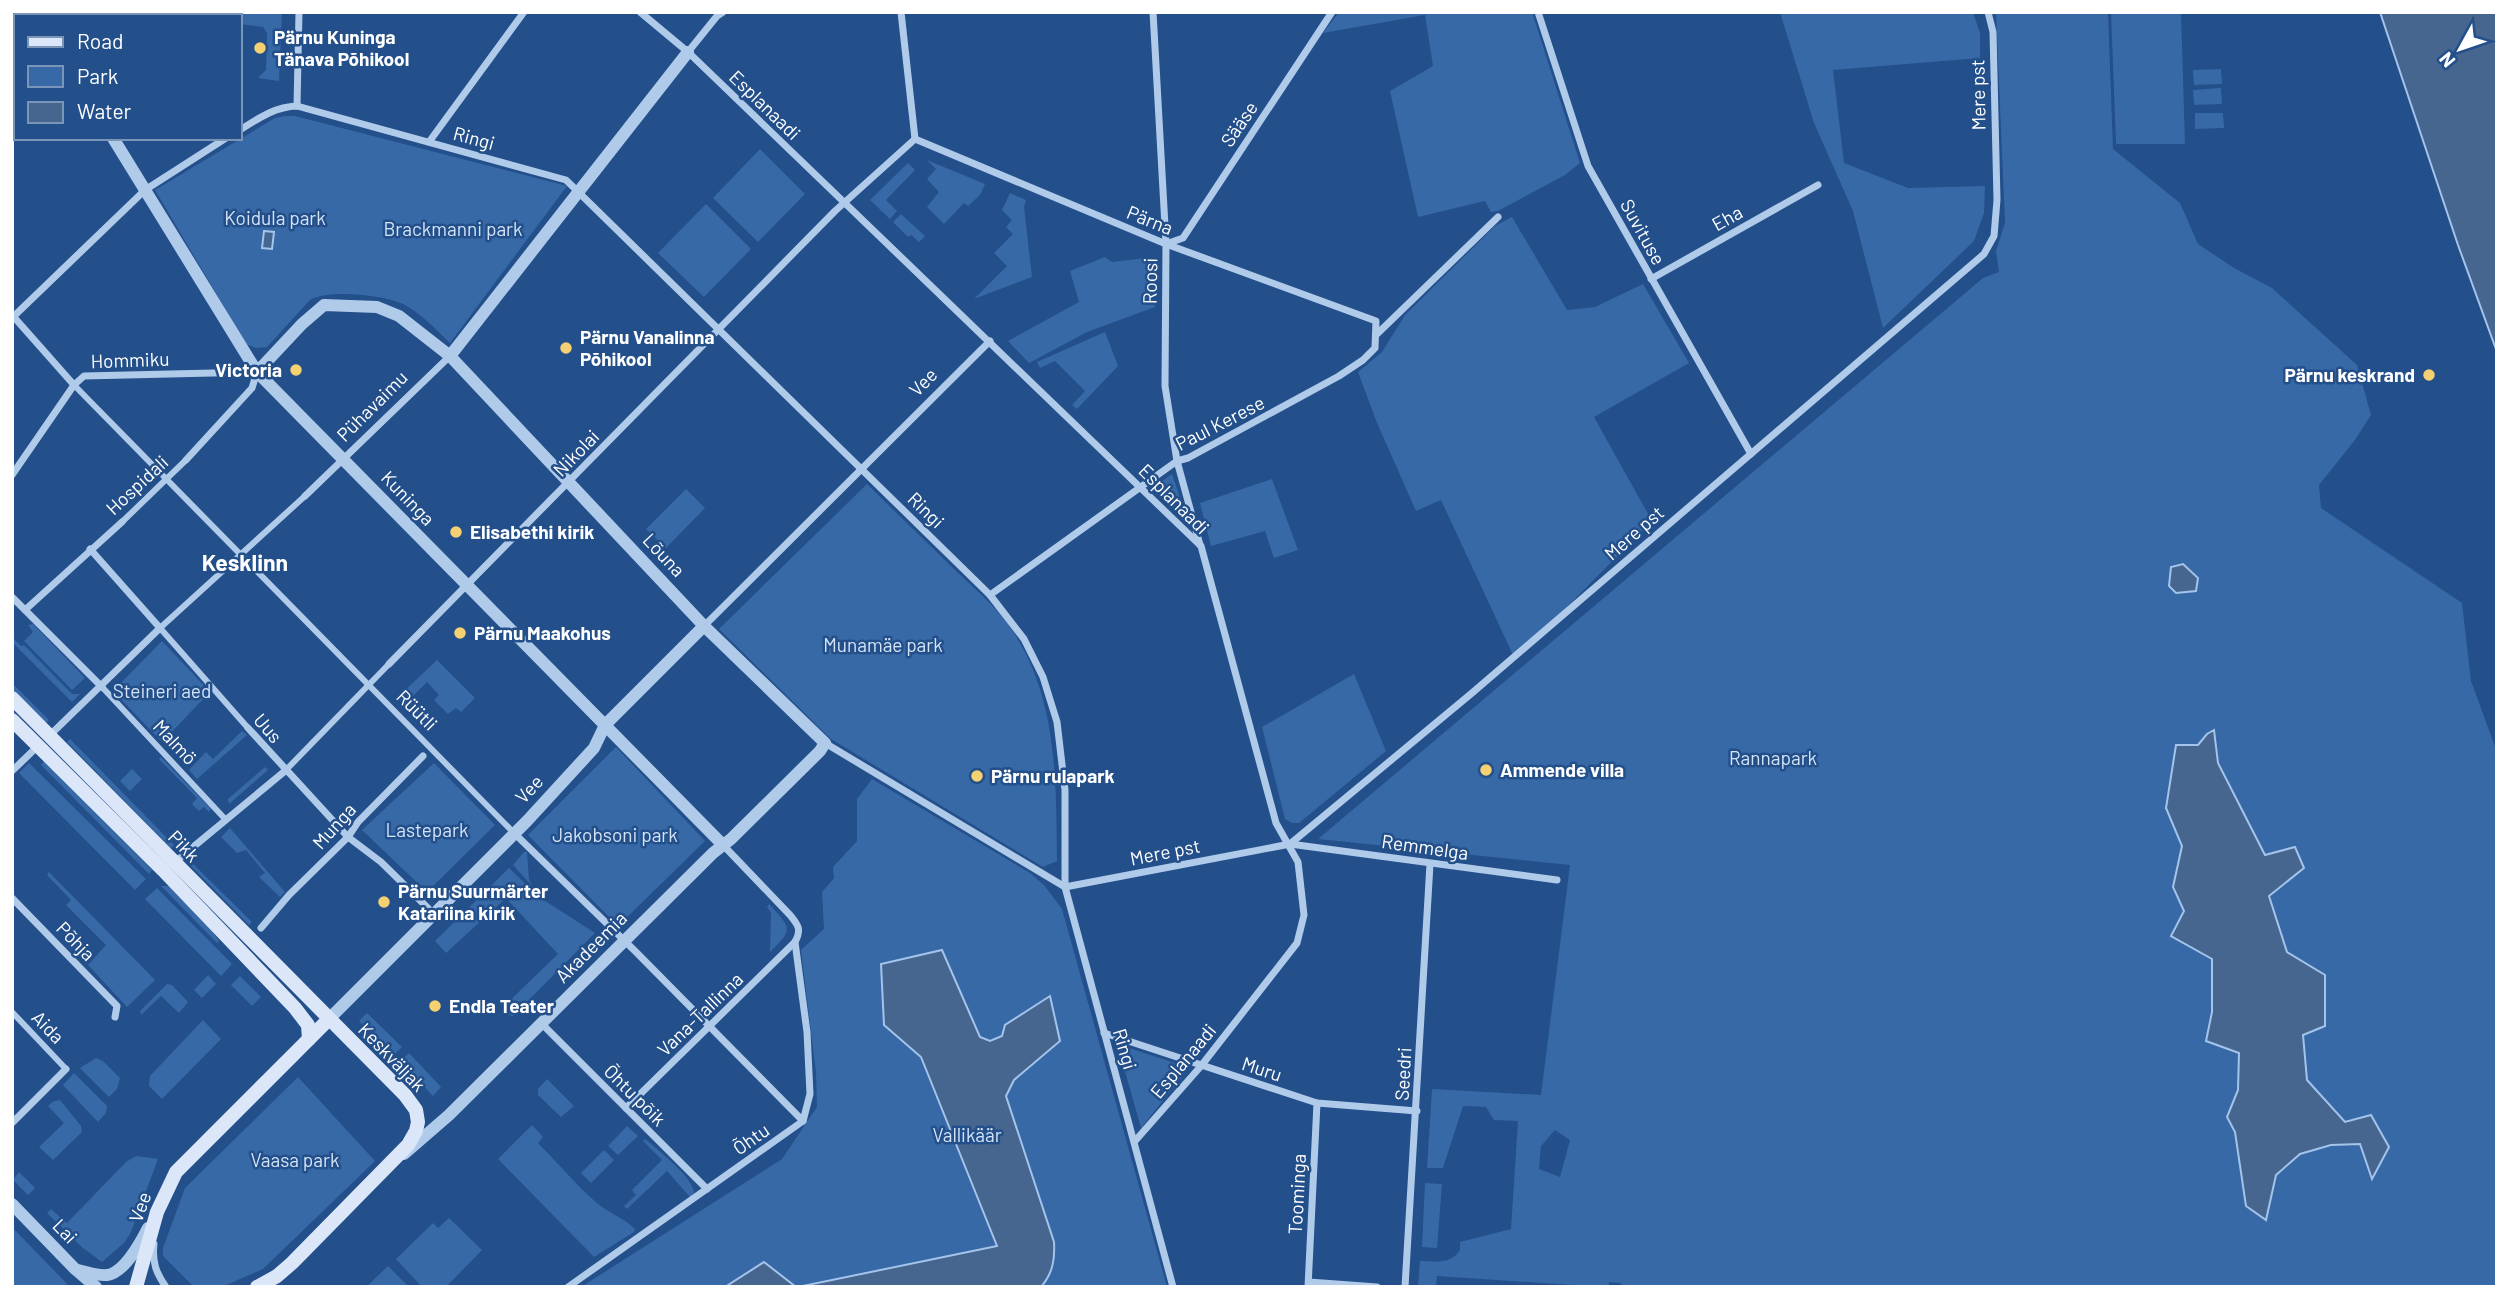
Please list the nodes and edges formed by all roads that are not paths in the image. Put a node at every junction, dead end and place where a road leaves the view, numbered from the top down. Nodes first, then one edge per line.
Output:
1 (299, 12) edge
2 (524, 12) edge
3 (640, 12) edge
4 (723, 12) edge
5 (901, 12) edge
6 (1153, 12) edge
7 (1332, 12) edge
8 (1538, 12) edge
9 (1988, 12) edge
10 (688, 52) junction
11 (297, 106) junction
12 (242, 129) edge
13 (915, 139) junction
14 (114, 140) edge
15 (223, 140) edge
16 (429, 142) junction
17 (1818, 185) dead end
18 (145, 190) junction
19 (577, 190) junction
20 (843, 203) junction
21 (1498, 217) dead end
22 (1166, 244) junction
23 (1651, 279) junction
24 (13, 317) edge
25 (719, 330) junction
26 (1377, 334) junction
27 (990, 341) junction
28 (450, 356) junction
29 (257, 372) junction
30 (74, 385) junction
31 (1751, 454) junction
32 (186, 460) joint
33 (344, 460) junction
34 (1177, 461) junction
35 (862, 470) junction
36 (12, 475) edge
37 (167, 480) junction
38 (570, 482) junction
39 (1140, 486) junction
40 (305, 496) joint
41 (122, 522) joint
42 (1200, 546) junction
43 (90, 550) junction
44 (241, 553) junction
45 (465, 584) junction
46 (990, 595) junction
47 (12, 597) edge
48 (25, 610) junction
49 (704, 626) junction
50 (160, 628) junction
51 (389, 664) joint
52 (370, 684) junction
53 (102, 687) junction
54 (12, 698) edge
55 (12, 720) edge
56 (605, 726) junction
57 (248, 728) joint
58 (49, 736) junction
59 (825, 743) junction
60 (38, 747) junction
61 (432, 748) junction
62 (423, 756) joint
63 (12, 771) edge
64 (285, 771) junction
65 (226, 820) junction
66 (514, 833) junction
67 (348, 837) junction
68 (1290, 844) junction
69 (723, 845) junction
70 (1430, 864) junction
71 (168, 867) junction
72 (1557, 880) dead end
73 (1065, 887) junction
74 (12, 898) edge
75 (434, 914) junction
76 (261, 929) dead end
77 (624, 941) junction
78 (795, 942) junction
79 (12, 1012) edge
80 (115, 1017) dead end
81 (329, 1019) junction
82 (542, 1024) junction
83 (709, 1026) junction
84 (1104, 1033) junction
85 (309, 1039) junction
86 (1201, 1066) junction
87 (66, 1069) joint
88 (1317, 1103) junction
89 (626, 1108) junction
90 (1417, 1111) junction
91 (803, 1121) junction
92 (12, 1123) edge
93 (1135, 1141) junction
94 (394, 1161) junction
95 (707, 1189) junction
96 (12, 1205) edge
97 (157, 1212) junction
98 (75, 1269) junction
99 (1308, 1285) edge
100 (96, 1286) edge
101 (135, 1287) edge
102 (166, 1287) edge
103 (257, 1287) edge
104 (568, 1287) edge
105 (1173, 1287) edge
106 (1377, 1287) edge
107 (1405, 1287) edge

1 - 11 street
2 - 16 street
3 - 10 street, Esplanaadi
4 - 10 street
5 - 13 street
6 - 22 street, Roosi
7 - 22 street, Sääse
8 - 23 street, Suvituse
9 - 31 street, Mere pst
10 - 19 street, Pühavaimu
10 - 20 street, Esplanaadi
11 - 12 street
11 - 16 street, Ringi
13 - 20 street, Nikolai
13 - 22 street, Pärna
14 - 18 street, Kuninga
15 - 18 street
16 - 19 street, Ringi
17 - 23 street, Eha
18 - 24 street
18 - 29 street, Kuninga
19 - 25 street, Ringi
19 - 28 street, Pühavaimu
20 - 25 street, Nikolai
20 - 27 street, Esplanaadi
21 - 26 street, Paul Kerese
22 - 26 street, Pärna
22 - 34 street, Roosi
23 - 31 street, Suvituse
24 - 30 street, Rüütli
25 - 35 street, Ringi
25 - 38 street, Nikolai
26 - 34 street, Paul Kerese
27 - 35 street, Vee
27 - 39 street, Esplanaadi
28 - 29 street, Lõuna
28 - 33 street, Pühavaimu
28 - 38 street, Lõuna
29 - 30 street, Hommiku
29 - 32 street, Hospidali
29 - 33 street, Kuninga
30 - 36 street, Hommiku
30 - 37 street, Rüütli
31 - 68 street, Mere pst
32 - 37 street, Hospidali
33 - 40 street, Pühavaimu
33 - 45 street, Kuninga
34 - 39 street, Paul Kerese
34 - 42 street, Roosi
35 - 46 street, Ringi
35 - 49 street, Vee
37 - 41 street, Hospidali
37 - 44 street, Rüütli
38 - 45 street, Nikolai
38 - 49 street, Lõuna
39 - 42 street, Esplanaadi
39 - 46 street, Paul Kerese
40 - 44 street, Pühavaimu
41 - 43 street, Hospidali
42 - 68 street, Esplanaadi
43 - 48 street, Hospidali
43 - 50 street, Uus
44 - 50 street, Pühavaimu
44 - 52 street, Rüütli
45 - 51 street, Nikolai
45 - 56 street, Kuninga
46 - 73 street, Ringi
47 - 48 street, Malmö
48 - 53 street, Malmö
49 - 56 street, Vee
49 - 59 street, Lõuna
50 - 53 street, Pühavaimu
50 - 57 street, Uus
51 - 52 street, Nikolai
52 - 61 street, Rüütli
52 - 64 street, Nikolai
53 - 58 street, Pühavaimu
53 - 65 street, Malmö
54 - 58 main road, Pikk
55 - 60 main road, Pikk
56 - 66 street, Vee
56 - 69 street, Kuninga
57 - 64 street, Uus
58 - 60 street, Pühavaimu
58 - 71 main road, Pikk
59 - 69 street, Akadeemia
59 - 73 street, Lõuna
60 - 63 street, Pühavaimu
60 - 71 main road, Pikk
61 - 62 street, Munga
61 - 66 street, Rüütli
62 - 67 street, Munga
64 - 65 street, Nikolai
64 - 67 street, Uus
65 - 71 street, Nikolai
66 - 75 street, Vee
66 - 77 street, Rüütli
67 - 75 street, Uus
67 - 76 street, Munga
68 - 70 street, Remmelga
68 - 73 street, Mere pst
68 - 86 street, Esplanaadi
69 - 77 street, Akadeemia
69 - 78 street, Kuninga
70 - 72 street, Remmelga
70 - 90 street, Seedri
71 - 81 main road, Pikk
71 - 85 main road, Pikk
73 - 84 street, Ringi
74 - 80 street, Põhja
75 - 81 street, Vee
77 - 82 street, Akadeemia
77 - 83 street, Rüütli
78 - 83 street, Vana-Tallinna
78 - 91 street
79 - 87 street, Aida
81 - 85 main road, Vee
81 - 94 main road, Keskväljak
82 - 89 street, Õhtu põik
82 - 94 street, Akadeemia
83 - 89 street, Vana-Tallinna
83 - 91 street, Rüütli
84 - 86 street, Muru
84 - 93 street, Ringi
85 - 97 main road, Vee
86 - 88 street, Muru
86 - 93 street, Esplanaadi
87 - 92 street, Aida
88 - 90 street, Muru
88 - 99 street, Toominga
89 - 95 street, Õhtu põik
90 - 107 street, Seedri
91 - 95 street, Õhtu
93 - 105 street, Ringi
94 - 103 main road, Akadeemia
95 - 104 street, Õhtu
96 - 98 street, Lai
97 - 98 street
97 - 101 main road, Vee
97 - 102 street
98 - 100 street, Lai
99 - 106 street

